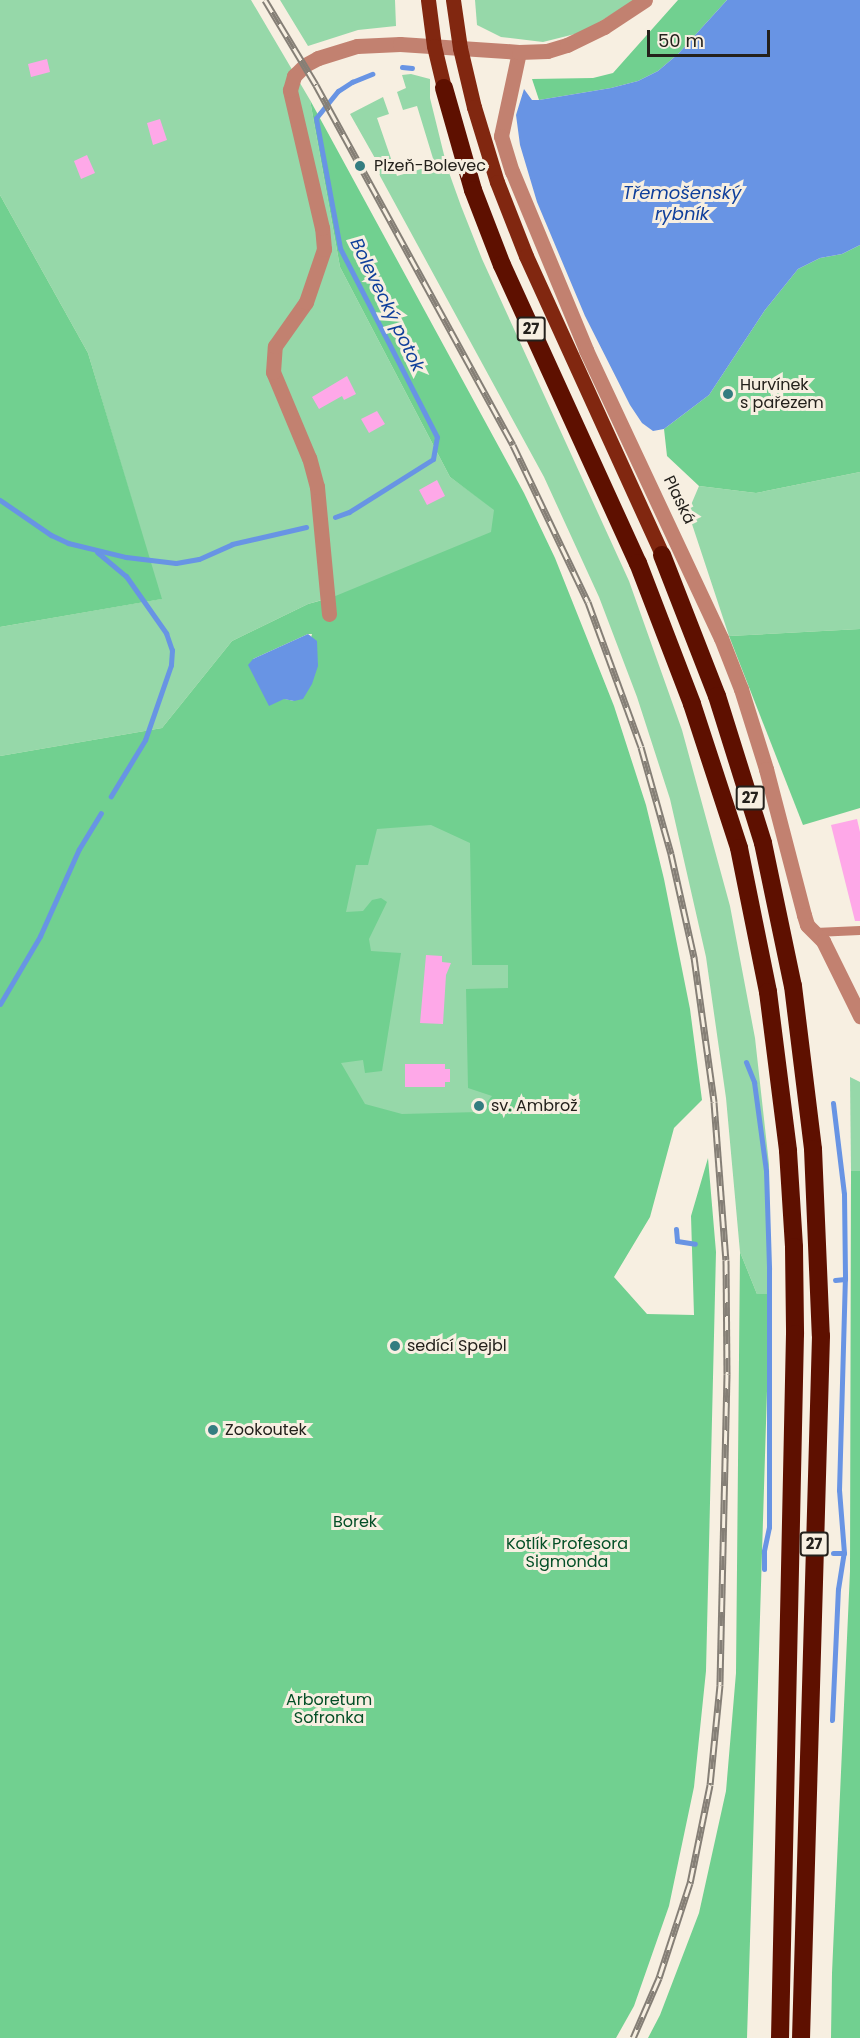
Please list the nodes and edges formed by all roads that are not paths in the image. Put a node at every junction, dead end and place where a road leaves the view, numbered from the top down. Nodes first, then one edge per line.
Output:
1 (428, 0) edge
2 (453, 0) edge
3 (645, 0) edge
4 (434, 46) junction
5 (460, 48) junction
6 (519, 52) junction
7 (444, 88) joint
8 (662, 555) joint
9 (329, 614) dead end
10 (860, 930) edge
11 (815, 932) junction
12 (860, 1016) edge
13 (780, 2038) edge
14 (801, 2038) edge

1 - 4 main road, 27
2 - 5 main road, 27
3 - 6 street
4 - 5 street
4 - 7 main road, 27
4 - 9 street
5 - 6 street
5 - 8 main road, 27
6 - 11 street, Plaská
7 - 13 highway, 27
8 - 14 highway, 27
10 - 11 lane
11 - 12 street, Plaská

